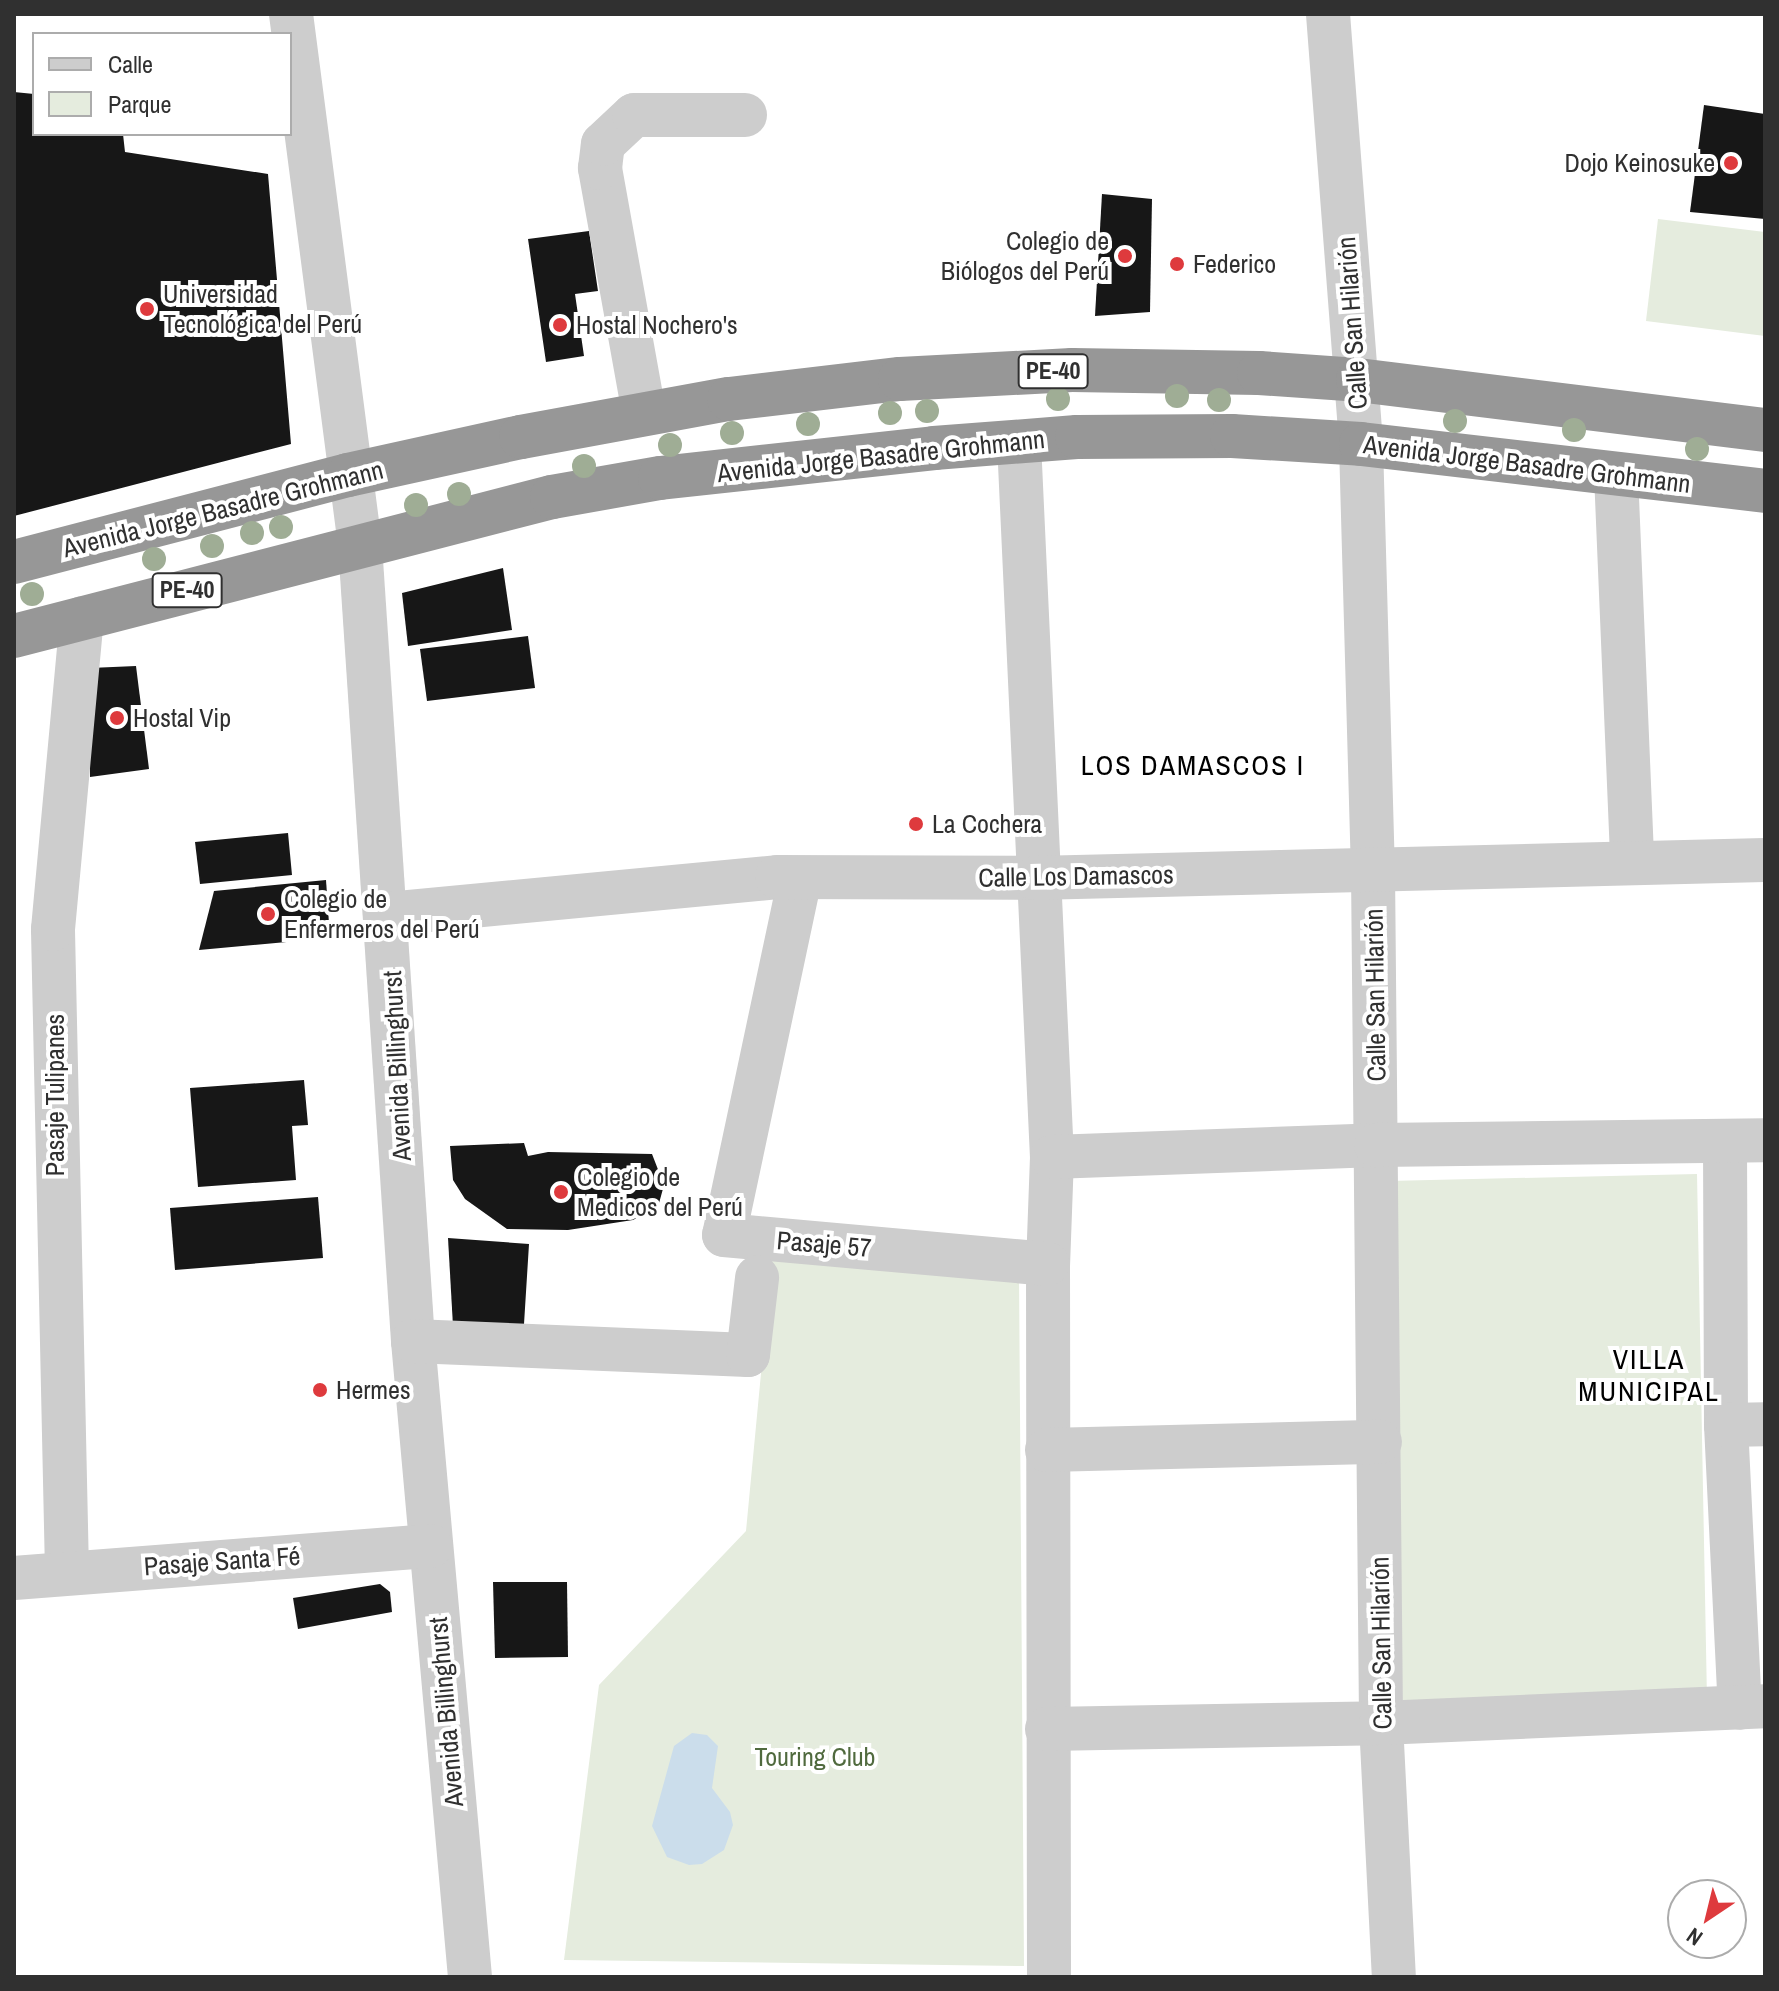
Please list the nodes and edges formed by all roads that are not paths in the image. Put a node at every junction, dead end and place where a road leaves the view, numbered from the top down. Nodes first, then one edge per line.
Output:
1 (291, 14) edge
2 (1328, 14) edge
3 (745, 115) dead end
4 (1358, 380) junction
5 (644, 413) junction
6 (1765, 430) edge
7 (1019, 442) junction
8 (1361, 444) junction
9 (1616, 474) junction
10 (348, 475) junction
11 (1765, 491) edge
12 (85, 544) junction
13 (360, 545) junction
14 (14, 562) edge
15 (82, 618) junction
16 (14, 636) edge
17 (1765, 860) edge
18 (1632, 862) junction
19 (1373, 870) junction
20 (800, 878) junction
21 (1035, 878) junction
22 (388, 914) junction
23 (1745, 1141) edge
24 (1376, 1145) junction
25 (1052, 1157) junction
26 (1048, 1264) junction
27 (757, 1278) dead end
28 (413, 1341) junction
29 (1746, 1424) edge
30 (1380, 1442) junction
31 (1047, 1450) junction
32 (431, 1546) junction
33 (67, 1572) junction
34 (14, 1578) edge
35 (1752, 1707) edge
36 (1381, 1723) junction
37 (1047, 1729) junction
38 (470, 1977) edge
39 (1049, 1977) edge
40 (1394, 1977) edge

1 - 10 street, Avenida Billinghurst
2 - 4 street, Calle San Hilarión
3 - 5 street
4 - 5 highway, Avenida Jorge Basadre Grohmann / PE-40
4 - 6 highway, Avenida Jorge Basadre Grohmann / PE-40
4 - 8 street, Calle San Hilarión
5 - 10 highway, Avenida Jorge Basadre Grohmann / PE-40
7 - 8 highway, Avenida Jorge Basadre Grohmann / PE-40
7 - 13 highway, Avenida Jorge Basadre Grohmann / PE-40
7 - 21 street
8 - 9 highway, Avenida Jorge Basadre Grohmann / PE-40
8 - 19 street, Calle San Hilarión
9 - 11 highway, Avenida Jorge Basadre Grohmann / PE-40
9 - 18 street
10 - 12 highway, Avenida Jorge Basadre Grohmann / PE-40
10 - 13 street, Avenida Billinghurst
12 - 14 highway, Avenida Jorge Basadre Grohmann / PE-40
12 - 15 highway
13 - 15 highway, Avenida Jorge Basadre Grohmann / PE-40
13 - 22 street, Avenida Billinghurst
15 - 16 highway, Avenida Jorge Basadre Grohmann / PE-40
15 - 33 street, Pasaje Tulipanes
17 - 18 street, Calle Los Damascos
18 - 19 street, Calle Los Damascos
19 - 21 street, Calle Los Damascos
19 - 24 street, Calle San Hilarión
20 - 21 street, Calle Los Damascos
20 - 22 street, Calle Los Damascos
20 - 26 street, Pasaje 57
21 - 25 street
22 - 28 street, Avenida Billinghurst
23 - 24 street
23 - 29 street
24 - 25 street
24 - 30 street, Calle San Hilarión
25 - 26 street
26 - 31 street
27 - 28 street
28 - 32 street, Avenida Billinghurst
29 - 35 street
30 - 31 street
30 - 36 street, Calle San Hilarión
31 - 37 street
32 - 33 street, Pasaje Santa Fé
32 - 38 street, Avenida Billinghurst
33 - 34 street, Pasaje Santa Fé
35 - 36 street
36 - 37 street
36 - 40 street, Calle San Hilarión
37 - 39 street

